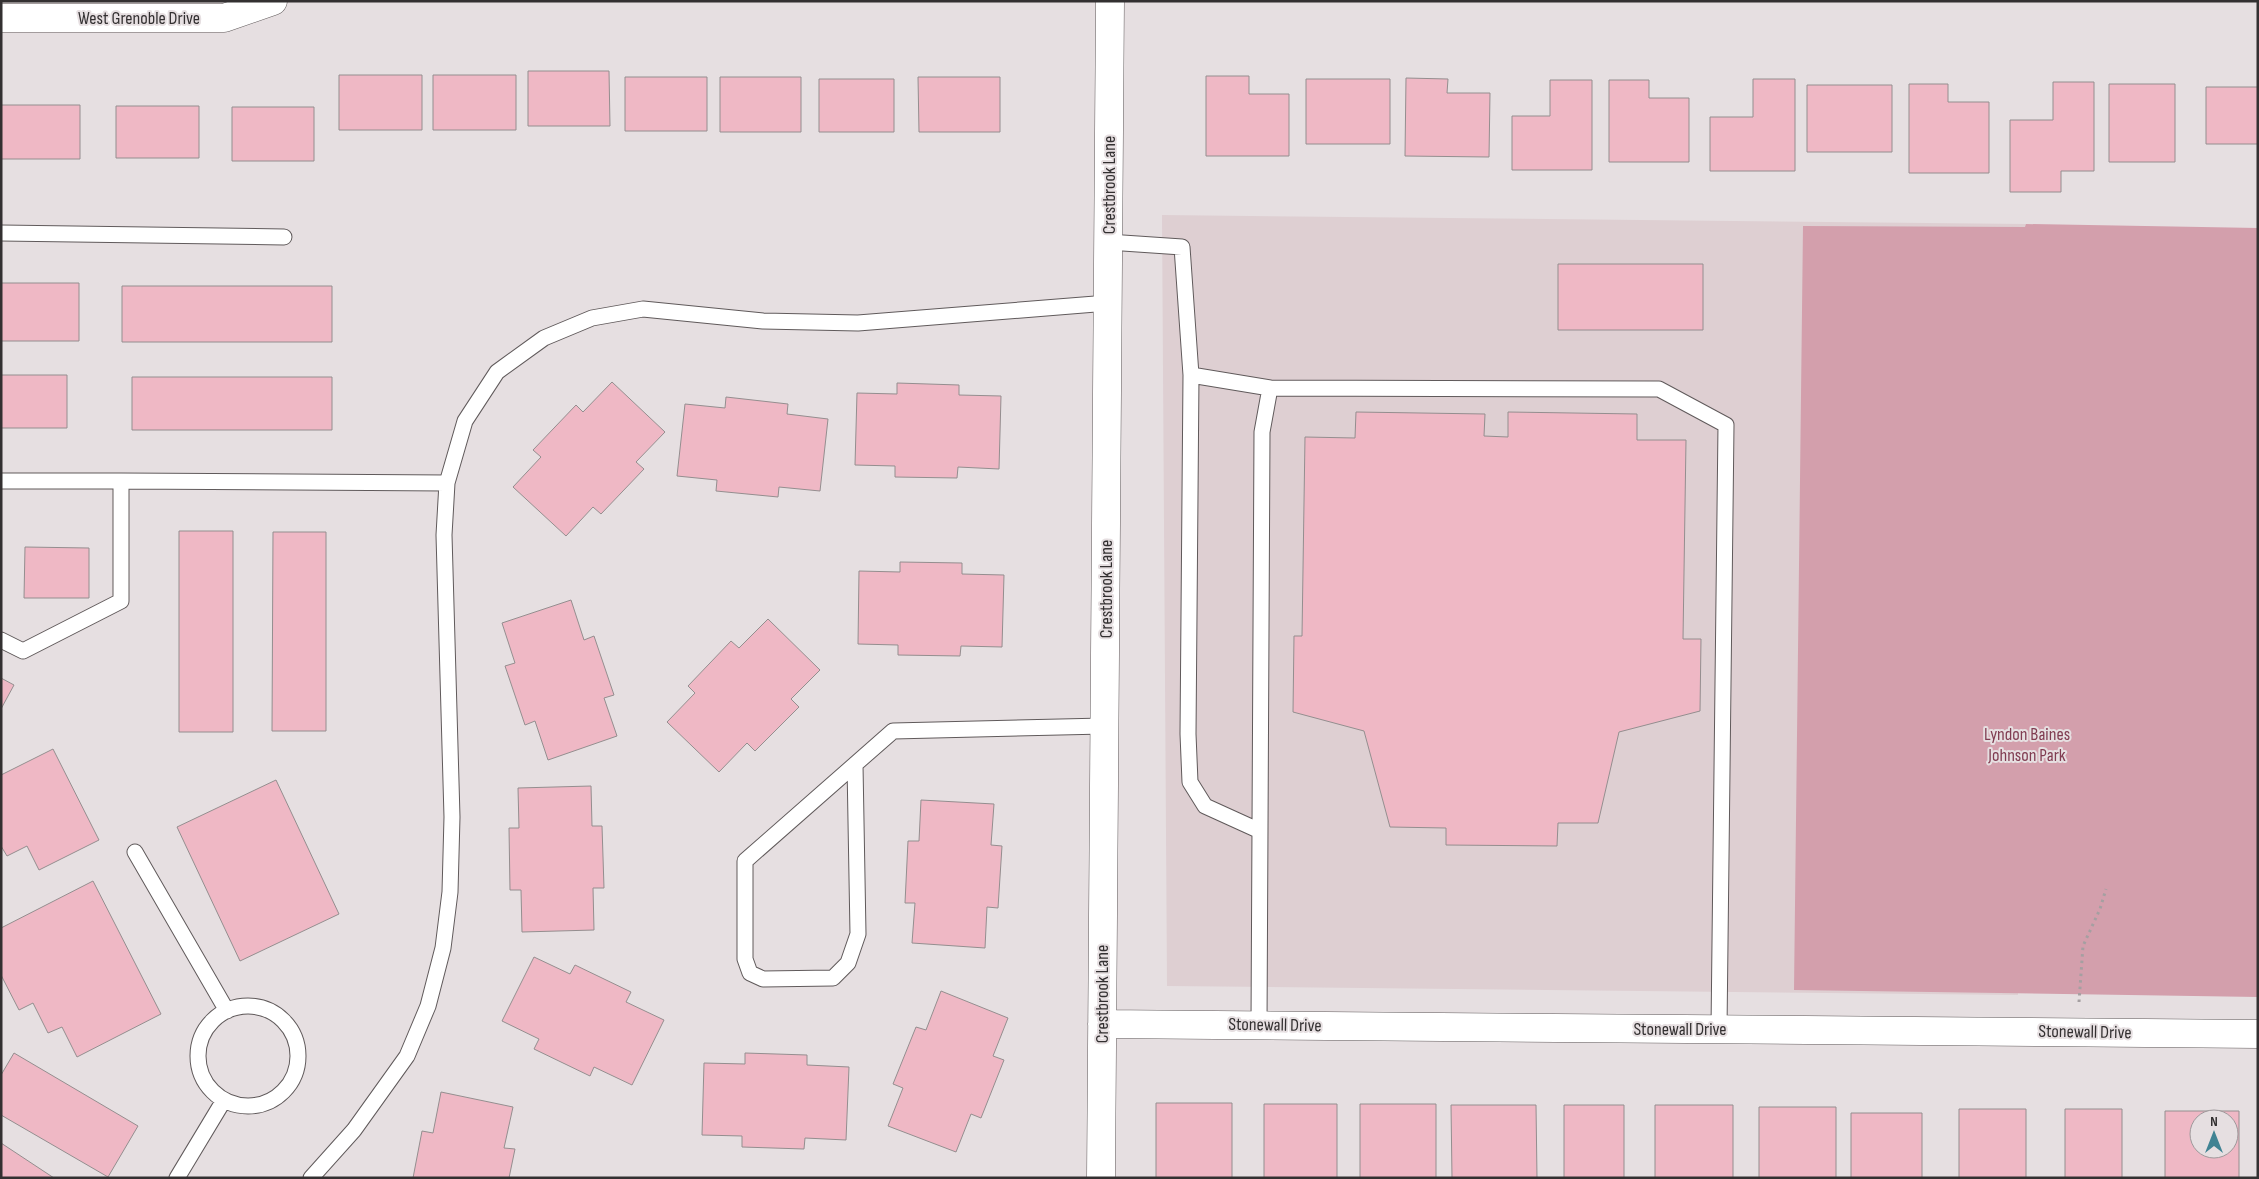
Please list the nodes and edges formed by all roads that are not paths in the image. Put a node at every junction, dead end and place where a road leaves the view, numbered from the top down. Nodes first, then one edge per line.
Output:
1 (274, 1) edge
2 (1110, 1) edge
3 (1, 18) edge
4 (1, 233) edge
5 (284, 237) dead end
6 (1108, 242) junction
7 (1108, 304) junction
8 (1191, 375) junction
9 (1270, 388) junction
10 (1, 481) edge
11 (121, 481) junction
12 (448, 482) junction
13 (1, 640) edge
14 (1104, 726) junction
15 (855, 765) junction
16 (1260, 831) junction
17 (135, 852) dead end
18 (226, 1011) junction
19 (1102, 1024) junction
20 (1259, 1025) junction
21 (1719, 1029) junction
22 (2258, 1034) edge
23 (224, 1100) junction
24 (177, 1178) edge
25 (311, 1178) edge
26 (1101, 1178) edge

1 - 3 street, West Grenoble Drive
2 - 6 street, Crestbrook Lane
4 - 5 lane
6 - 7 street, Crestbrook Lane
6 - 8 lane
7 - 12 lane
7 - 14 street, Crestbrook Lane
8 - 9 lane
8 - 16 lane
9 - 16 lane
9 - 21 lane
10 - 11 lane
11 - 12 lane
11 - 13 lane
12 - 25 lane
14 - 15 lane
14 - 19 street, Crestbrook Lane
15 - 15 lane
16 - 20 lane
17 - 18 lane
18 - 23 lane
18 - 23 lane
19 - 20 street, Stonewall Drive
19 - 26 street, Crestbrook Lane
20 - 21 street, Stonewall Drive
21 - 22 street, Stonewall Drive
23 - 24 lane

